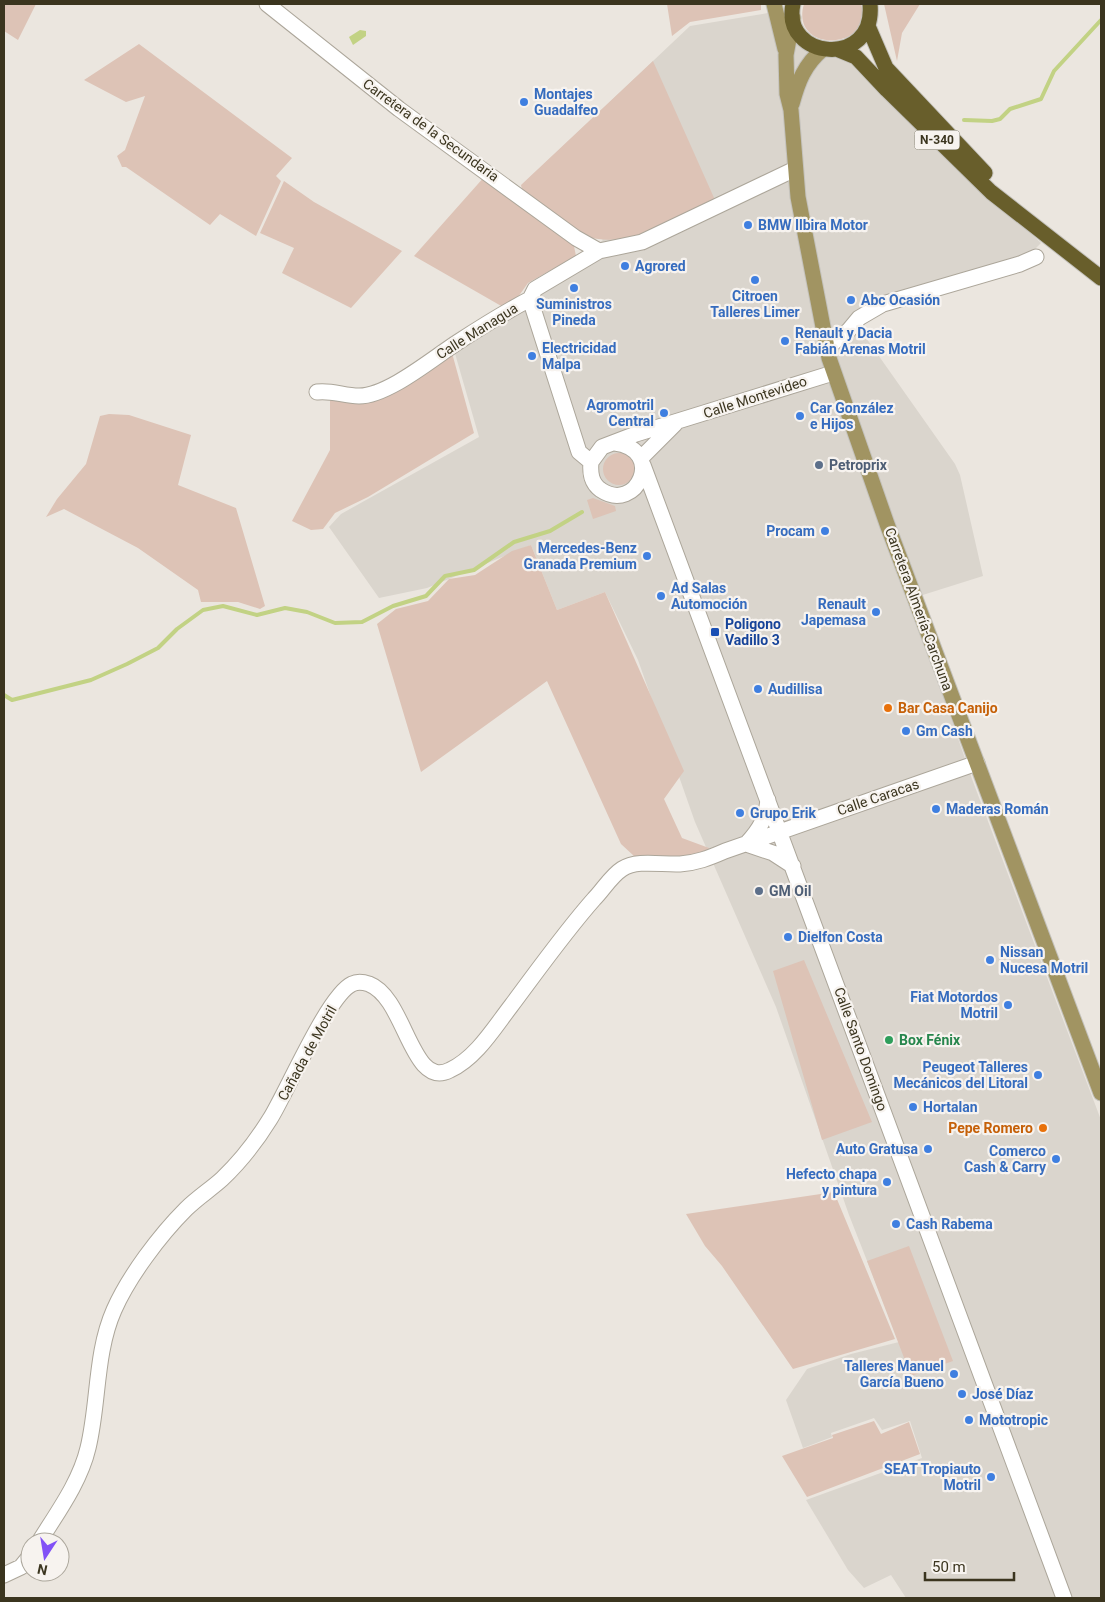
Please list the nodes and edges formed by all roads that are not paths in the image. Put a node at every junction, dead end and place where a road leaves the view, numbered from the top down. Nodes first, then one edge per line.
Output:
1 (267, 4) edge
2 (774, 4) edge
3 (870, 4) edge
4 (793, 11) edge
5 (868, 26) junction
6 (823, 50) junction
7 (839, 50) junction
8 (786, 54) junction
9 (790, 110) junction
10 (795, 169) junction
11 (1038, 228) junction
12 (599, 251) junction
13 (1036, 257) dead end
14 (1101, 278) edge
15 (530, 299) junction
16 (827, 348) junction
17 (833, 373) junction
18 (317, 392) dead end
19 (678, 422) junction
20 (615, 443) junction
21 (591, 462) junction
22 (642, 462) junction
23 (636, 487) junction
24 (655, 501) junction
25 (976, 762) junction
26 (768, 800) junction
27 (811, 821) junction
28 (780, 832) junction
29 (746, 844) junction
30 (793, 866) junction
31 (1101, 1093) edge
32 (45, 1532) edge
33 (20, 1567) edge
34 (4, 1575) edge
35 (1064, 1598) edge

1 - 12 street, Carretera de la Secundaria
2 - 8 main road
3 - 5 highway, N-340
4 - 6 highway
4 - 8 main road
5 - 7 highway
5 - 11 highway, N-340
6 - 7 highway, N-340
6 - 9 main road
7 - 11 highway, N-340
8 - 9 main road, Carretera Almería-Carchuna
9 - 10 main road, Carretera Almería-Carchuna
10 - 12 street
10 - 16 main road, Carretera Almería-Carchuna
11 - 14 highway, N-340
12 - 15 street
13 - 16 street
15 - 18 street, Calle Managua
15 - 21 street, Calle Managua
16 - 17 main road, Carretera Almería-Carchuna
17 - 19 street, Calle Montevideo
17 - 25 main road, Carretera Almería-Carchuna
19 - 20 street, Calle Montevideo
19 - 22 street, Calle Montevideo
20 - 21 street
20 - 22 street
21 - 23 street
22 - 23 street
22 - 24 street, Calle Santo Domingo
23 - 24 street
24 - 26 street, Calle Santo Domingo
25 - 27 street, Calle Caracas
25 - 31 main road, Carretera Almería-Carchuna
26 - 27 street
26 - 28 street, Calle Santo Domingo
26 - 29 street
27 - 28 street, Calle Caracas
27 - 30 street
28 - 29 street, Cañada de Motril
28 - 30 street, Calle Santo Domingo
29 - 30 street
29 - 32 street, Cañada de Motril
30 - 35 street, Calle Santo Domingo
33 - 34 street

